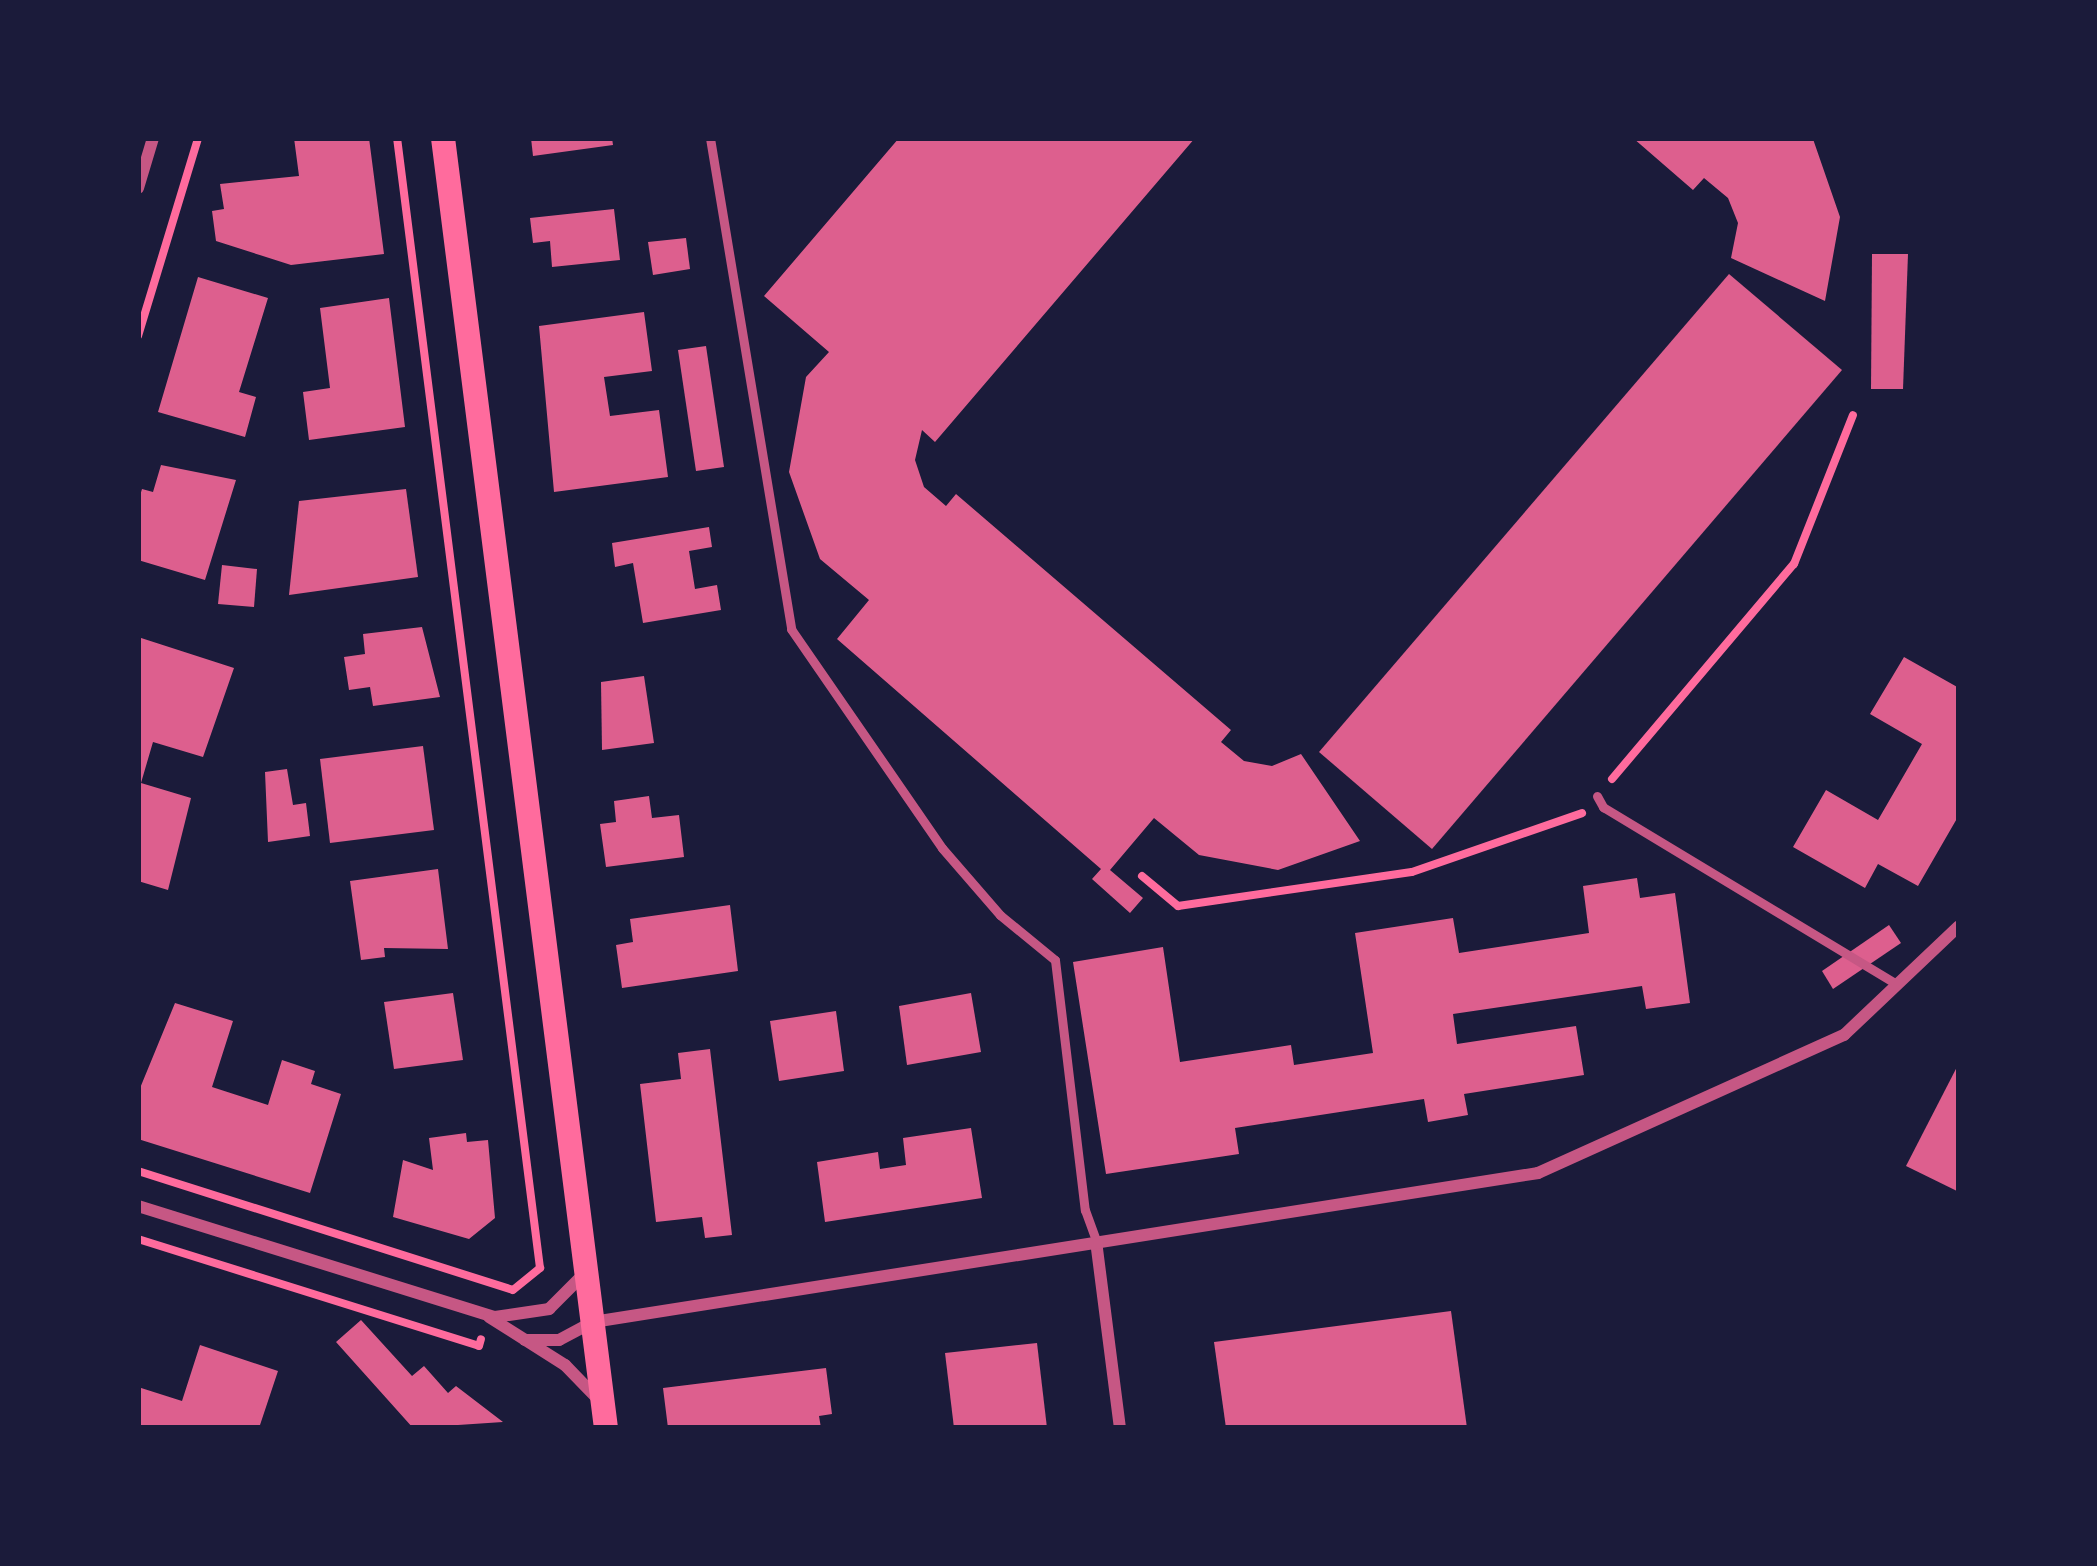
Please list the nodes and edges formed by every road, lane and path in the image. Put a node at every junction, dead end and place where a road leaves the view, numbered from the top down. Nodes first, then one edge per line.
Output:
1 (153, 138) edge
2 (198, 138) edge
3 (397, 138) edge
4 (442, 138) edge
5 (710, 138) edge
6 (138, 188) edge
7 (138, 336) edge
8 (1853, 415) dead end
9 (1597, 796) junction
10 (1142, 876) dead end
11 (1959, 926) edge
12 (1896, 983) junction
13 (138, 1172) edge
14 (138, 1206) edge
15 (1096, 1241) junction
16 (584, 1257) junction
17 (488, 1316) junction
18 (592, 1322) junction
19 (525, 1340) junction
20 (606, 1428) edge
21 (1120, 1428) edge

1 - 6 street
2 - 7 path
3 - 13 path
4 - 16 main road
5 - 15 lane
8 - 9 path
9 - 10 path
9 - 12 lane
11 - 12 street
12 - 15 street
14 - 17 street
15 - 18 street
15 - 21 street
16 - 17 street
16 - 18 main road
17 - 19 street
18 - 19 street
18 - 20 main road
19 - 20 street

